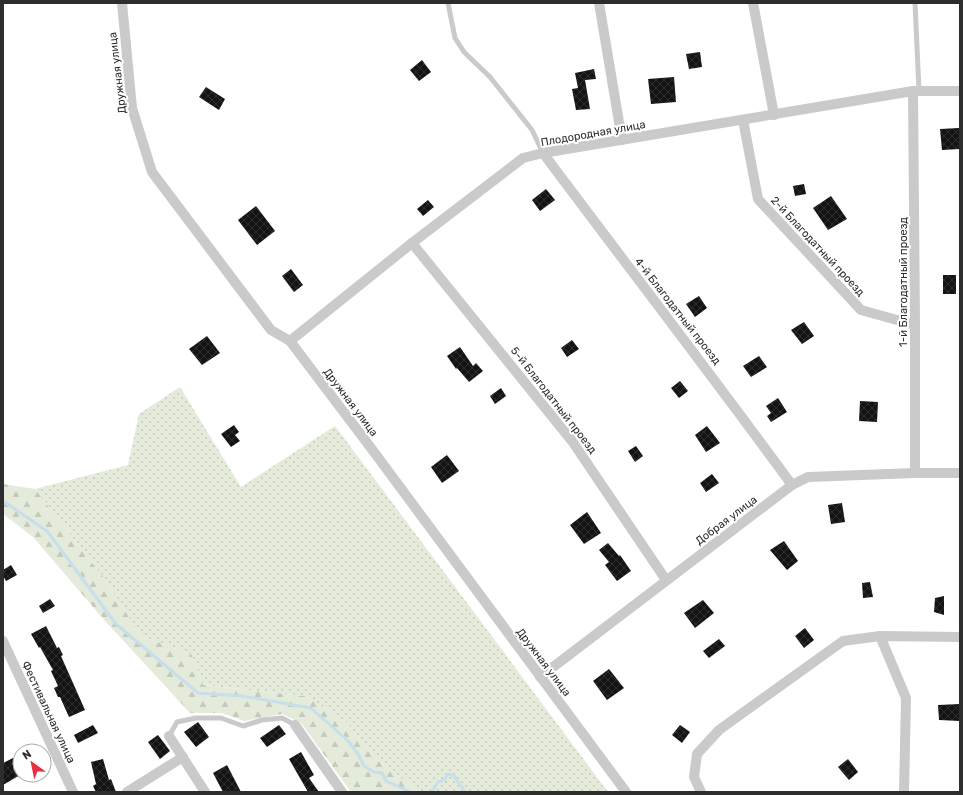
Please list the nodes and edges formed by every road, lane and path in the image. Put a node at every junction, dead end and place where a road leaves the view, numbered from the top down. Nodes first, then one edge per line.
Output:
1 (122, 3) edge
2 (448, 3) edge
3 (599, 3) edge
4 (753, 3) edge
5 (915, 3) edge
6 (960, 91) edge
7 (916, 92) junction
8 (774, 115) junction
9 (743, 120) junction
10 (622, 140) junction
11 (543, 153) junction
12 (412, 243) junction
13 (915, 325) junction
14 (290, 342) junction
15 (915, 473) junction
16 (960, 473) edge
17 (792, 485) junction
18 (666, 580) junction
19 (880, 636) junction
20 (960, 637) edge
21 (3, 641) edge
22 (540, 677) junction
23 (296, 724) joint
24 (169, 736) joint
25 (183, 758) junction
26 (73, 792) edge
27 (127, 792) edge
28 (205, 792) edge
29 (342, 792) edge
30 (626, 792) edge
31 (701, 792) edge
32 (904, 792) edge

1 - 14 street, Дружная улица
2 - 11 lane
3 - 10 street
4 - 8 street
5 - 7 lane
6 - 7 street, Плодородная улица
7 - 8 street, Плодородная улица
7 - 13 street, 1-й Благодатный проезд
8 - 9 street, Плодородная улица
9 - 10 street, Плодородная улица
9 - 13 street, 2-й Благодатный проезд
10 - 11 street, Плодородная улица
11 - 12 street, Плодородная улица
11 - 17 street, 4-й Благодатный проезд
12 - 14 street, Плодородная улица
12 - 18 street, 5-й Благодатный проезд
13 - 15 street, 1-й Благодатный проезд
14 - 22 street, Дружная улица
15 - 16 street, Добрая улица
15 - 17 street, Добрая улица
17 - 18 street, Добрая улица
18 - 22 street, Добрая улица
19 - 20 street
19 - 31 street
19 - 32 street
21 - 26 street, Фестивальная улица
22 - 30 street, Дружная улица
23 - 24 lane
23 - 29 street
24 - 25 street
25 - 27 street
25 - 28 street

